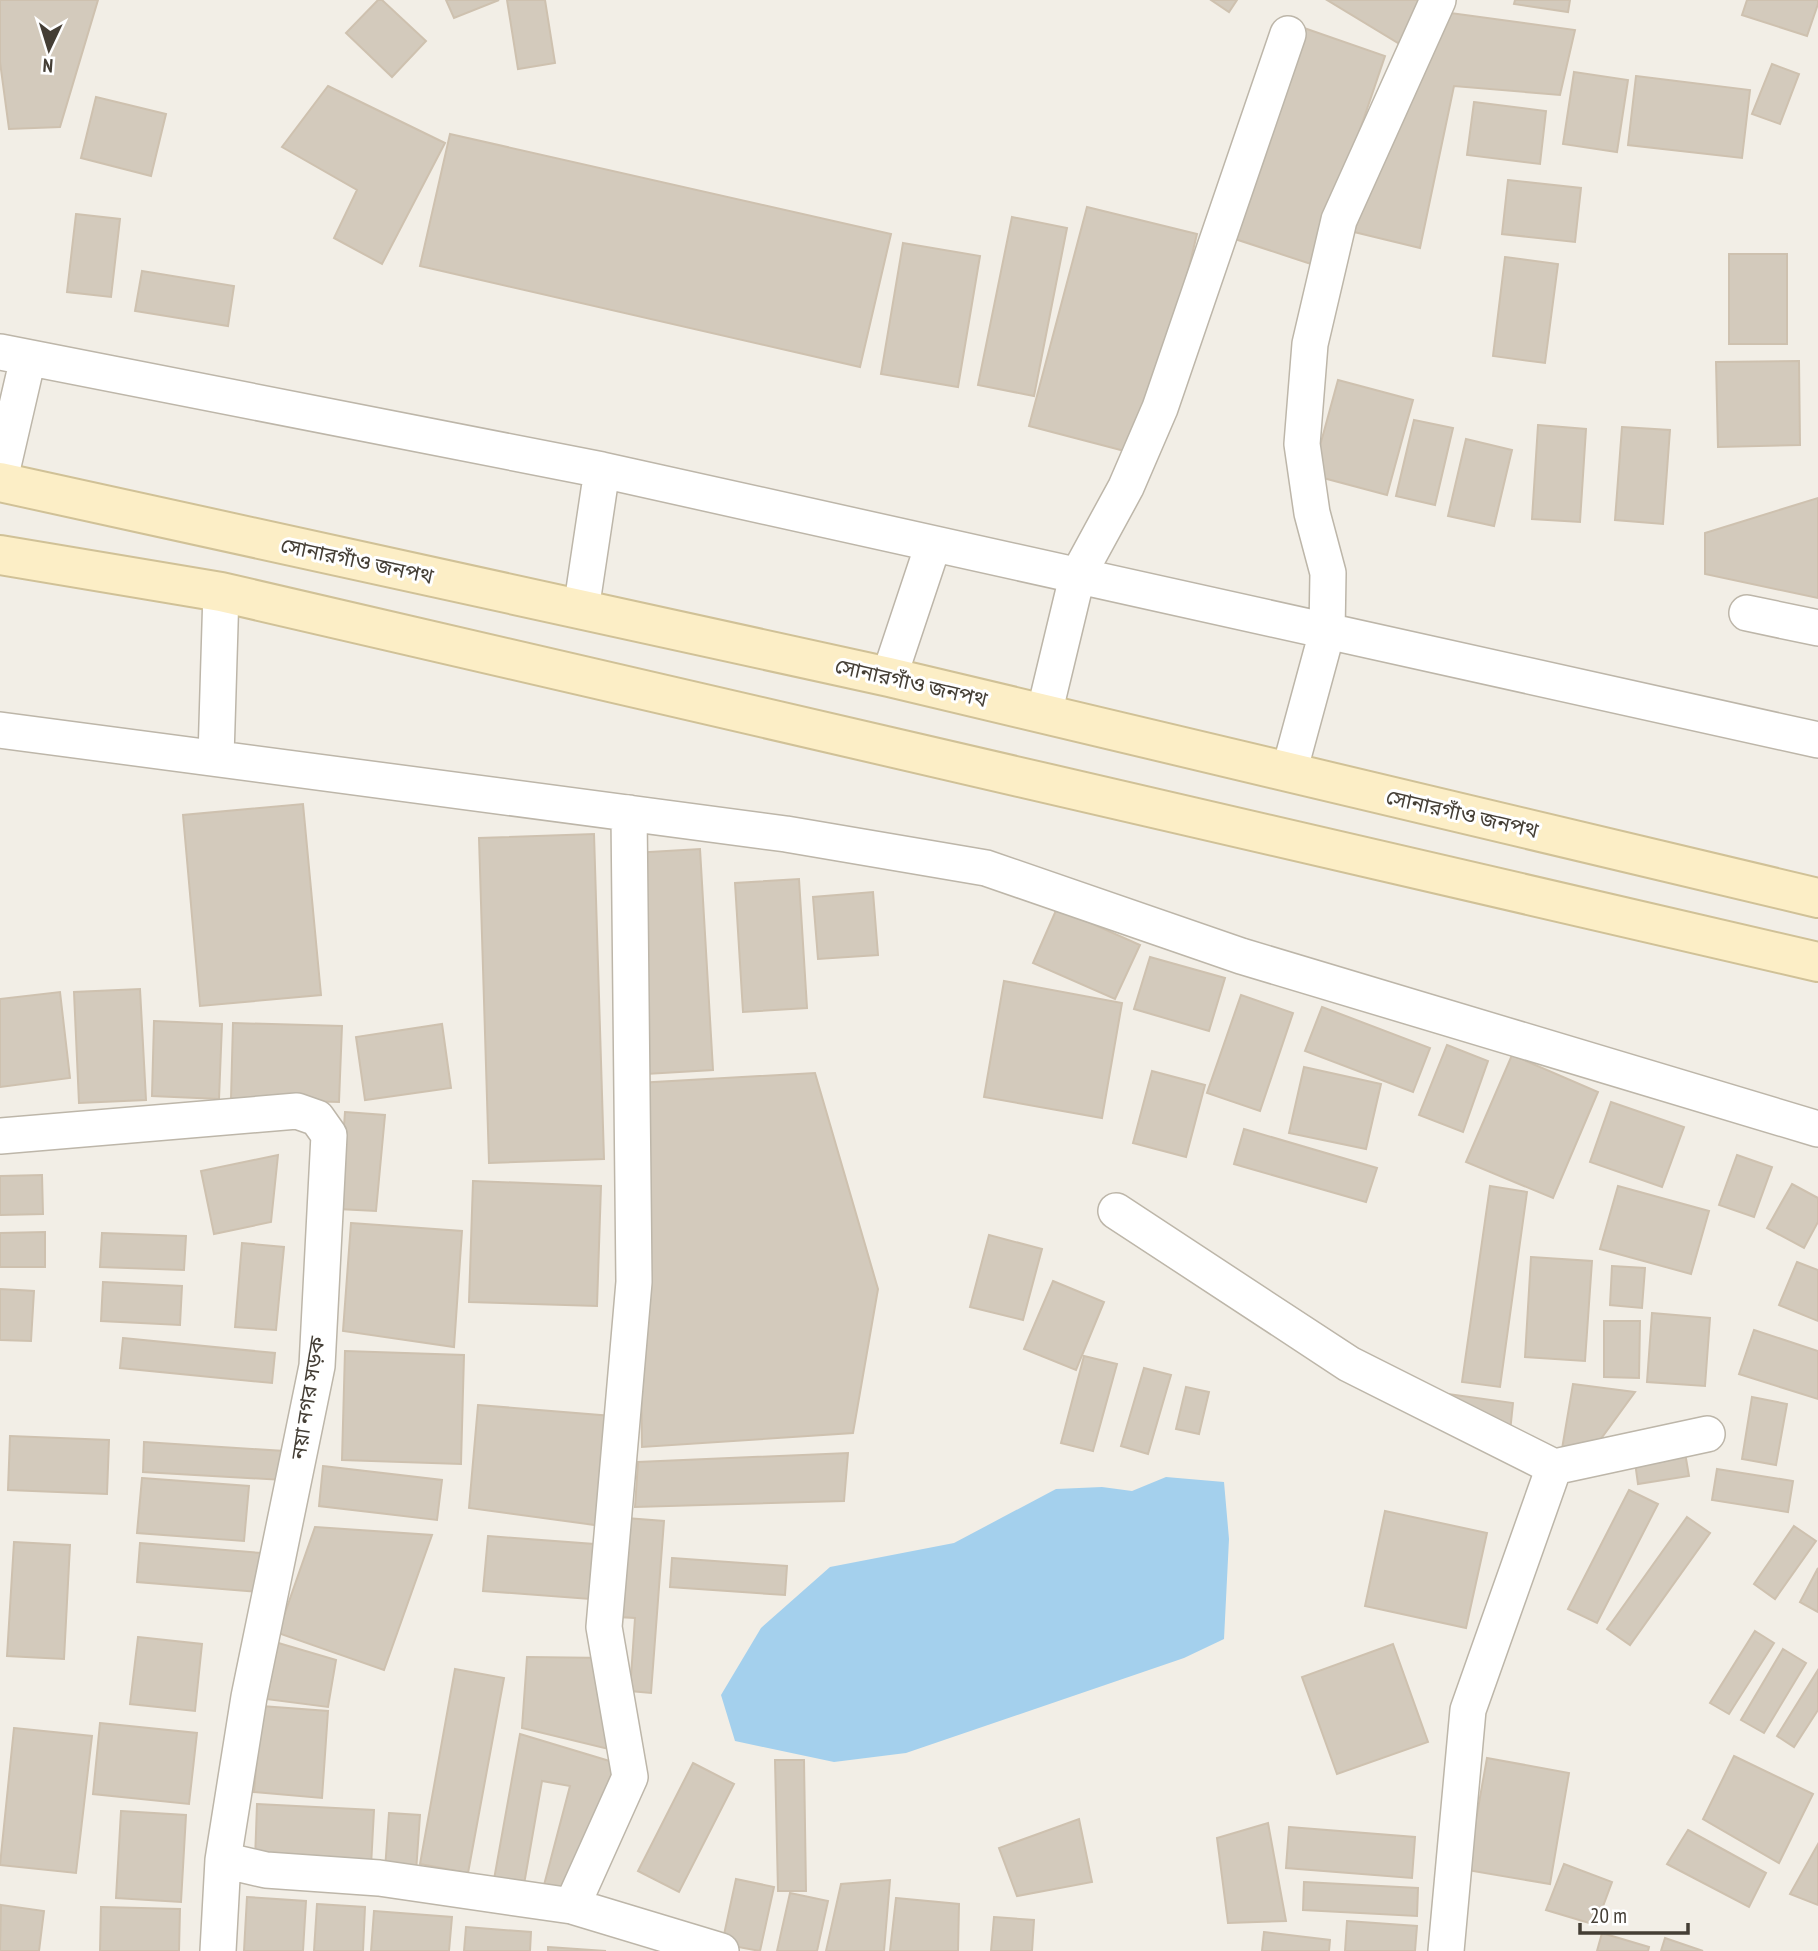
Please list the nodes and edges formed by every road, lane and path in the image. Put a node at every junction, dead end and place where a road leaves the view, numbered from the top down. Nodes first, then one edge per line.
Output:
1 (1438, 0) edge
2 (1288, 34) dead end
3 (14, 355) edge
4 (602, 470) junction
5 (0, 481) edge
6 (933, 545) junction
7 (0, 555) edge
8 (1077, 577) junction
9 (221, 593) junction
10 (582, 610) junction
11 (1746, 613) dead end
12 (1818, 628) edge
13 (1327, 632) junction
14 (888, 677) junction
15 (1044, 713) junction
16 (0, 730) edge
17 (1818, 740) edge
18 (216, 757) junction
19 (1289, 772) junction
20 (629, 813) junction
21 (1818, 898) edge
22 (1818, 962) edge
23 (1818, 1129) edge
24 (0, 1136) edge
25 (1116, 1211) dead end
26 (1707, 1434) dead end
27 (1554, 1467) junction
28 (223, 1860) junction
29 (572, 1906) junction
30 (218, 1951) edge
31 (721, 1951) edge
32 (1446, 1951) edge

1 - 13 street
2 - 8 street
3 - 4 street
3 - 5 street
4 - 6 street
4 - 10 street
5 - 10 main road, সোনারগাঁও জনপথ
6 - 8 street
6 - 14 street
7 - 9 main road
8 - 13 street
8 - 15 street
9 - 18 street
9 - 22 main road
10 - 14 main road, সোনারগাঁও জনপথ
11 - 12 street
13 - 17 street
13 - 19 street
14 - 15 main road, সোনারগাঁও জনপথ
15 - 19 main road, সোনারগাঁও জনপথ
16 - 18 street
18 - 20 street
19 - 21 main road, সোনারগাঁও জনপথ
20 - 23 street
20 - 29 street
24 - 28 street, নয়া নগর সড়ক
25 - 27 street
26 - 27 street
27 - 32 street
28 - 29 street
28 - 30 street, নয়া নগর সড়ক
29 - 31 street

